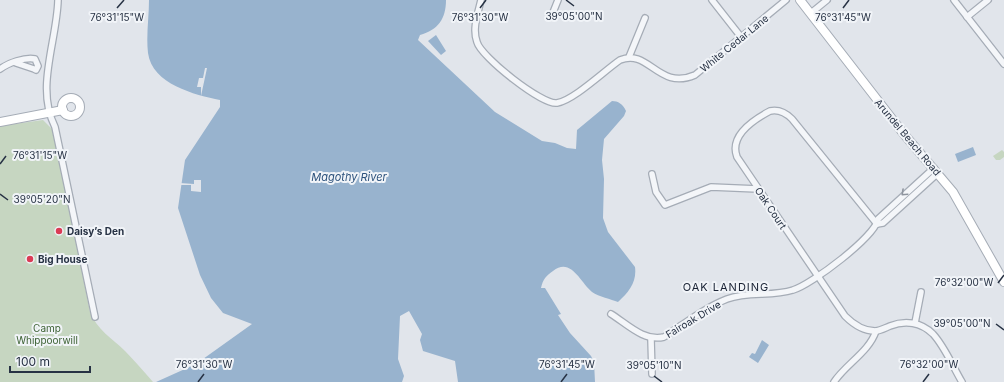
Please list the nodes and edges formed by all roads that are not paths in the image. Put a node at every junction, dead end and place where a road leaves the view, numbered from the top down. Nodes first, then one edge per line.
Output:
1 (58, 0) edge
2 (481, 0) edge
3 (558, 0) edge
4 (712, 0) edge
5 (786, 0) edge
6 (800, 0) edge
7 (827, 0) edge
8 (954, 0) edge
9 (988, 0) edge
10 (810, 13) junction
11 (552, 15) dead end
12 (967, 17) junction
13 (645, 18) dead end
14 (741, 37) junction
15 (629, 57) junction
16 (16, 63) dead end
17 (1004, 64) edge
18 (0, 68) edge
19 (63, 110) dead end
20 (49, 113) junction
21 (0, 122) edge
22 (936, 171) junction
23 (652, 174) dead end
24 (758, 189) junction
25 (877, 224) junction
26 (818, 278) junction
27 (1004, 282) edge
28 (922, 292) dead end
29 (611, 314) dead end
30 (95, 317) dead end
31 (915, 323) junction
32 (876, 331) junction
33 (651, 339) junction
34 (652, 374) dead end
35 (834, 382) edge
36 (962, 382) edge

1 - 20 street
2 - 15 street
3 - 11 street
4 - 14 street
5 - 14 street, White Cedar Lane
6 - 10 street, Arundel Beach Road
7 - 10 street
8 - 12 street
9 - 12 street
10 - 22 street, Arundel Beach Road
12 - 17 street
13 - 15 street
14 - 15 street, White Cedar Lane
16 - 18 street
19 - 20 street
20 - 21 street
20 - 30 street
22 - 25 street, Fairoak Drive
22 - 27 street, Arundel Beach Road
23 - 24 street
24 - 25 street, Oak Court
24 - 26 street, Oak Court
25 - 26 street, Fairoak Drive
26 - 32 street, Oak Court
26 - 33 street, Fairoak Drive
28 - 31 street
29 - 33 street, Fairoak Drive
31 - 32 street
31 - 36 street
32 - 35 street
33 - 34 street

